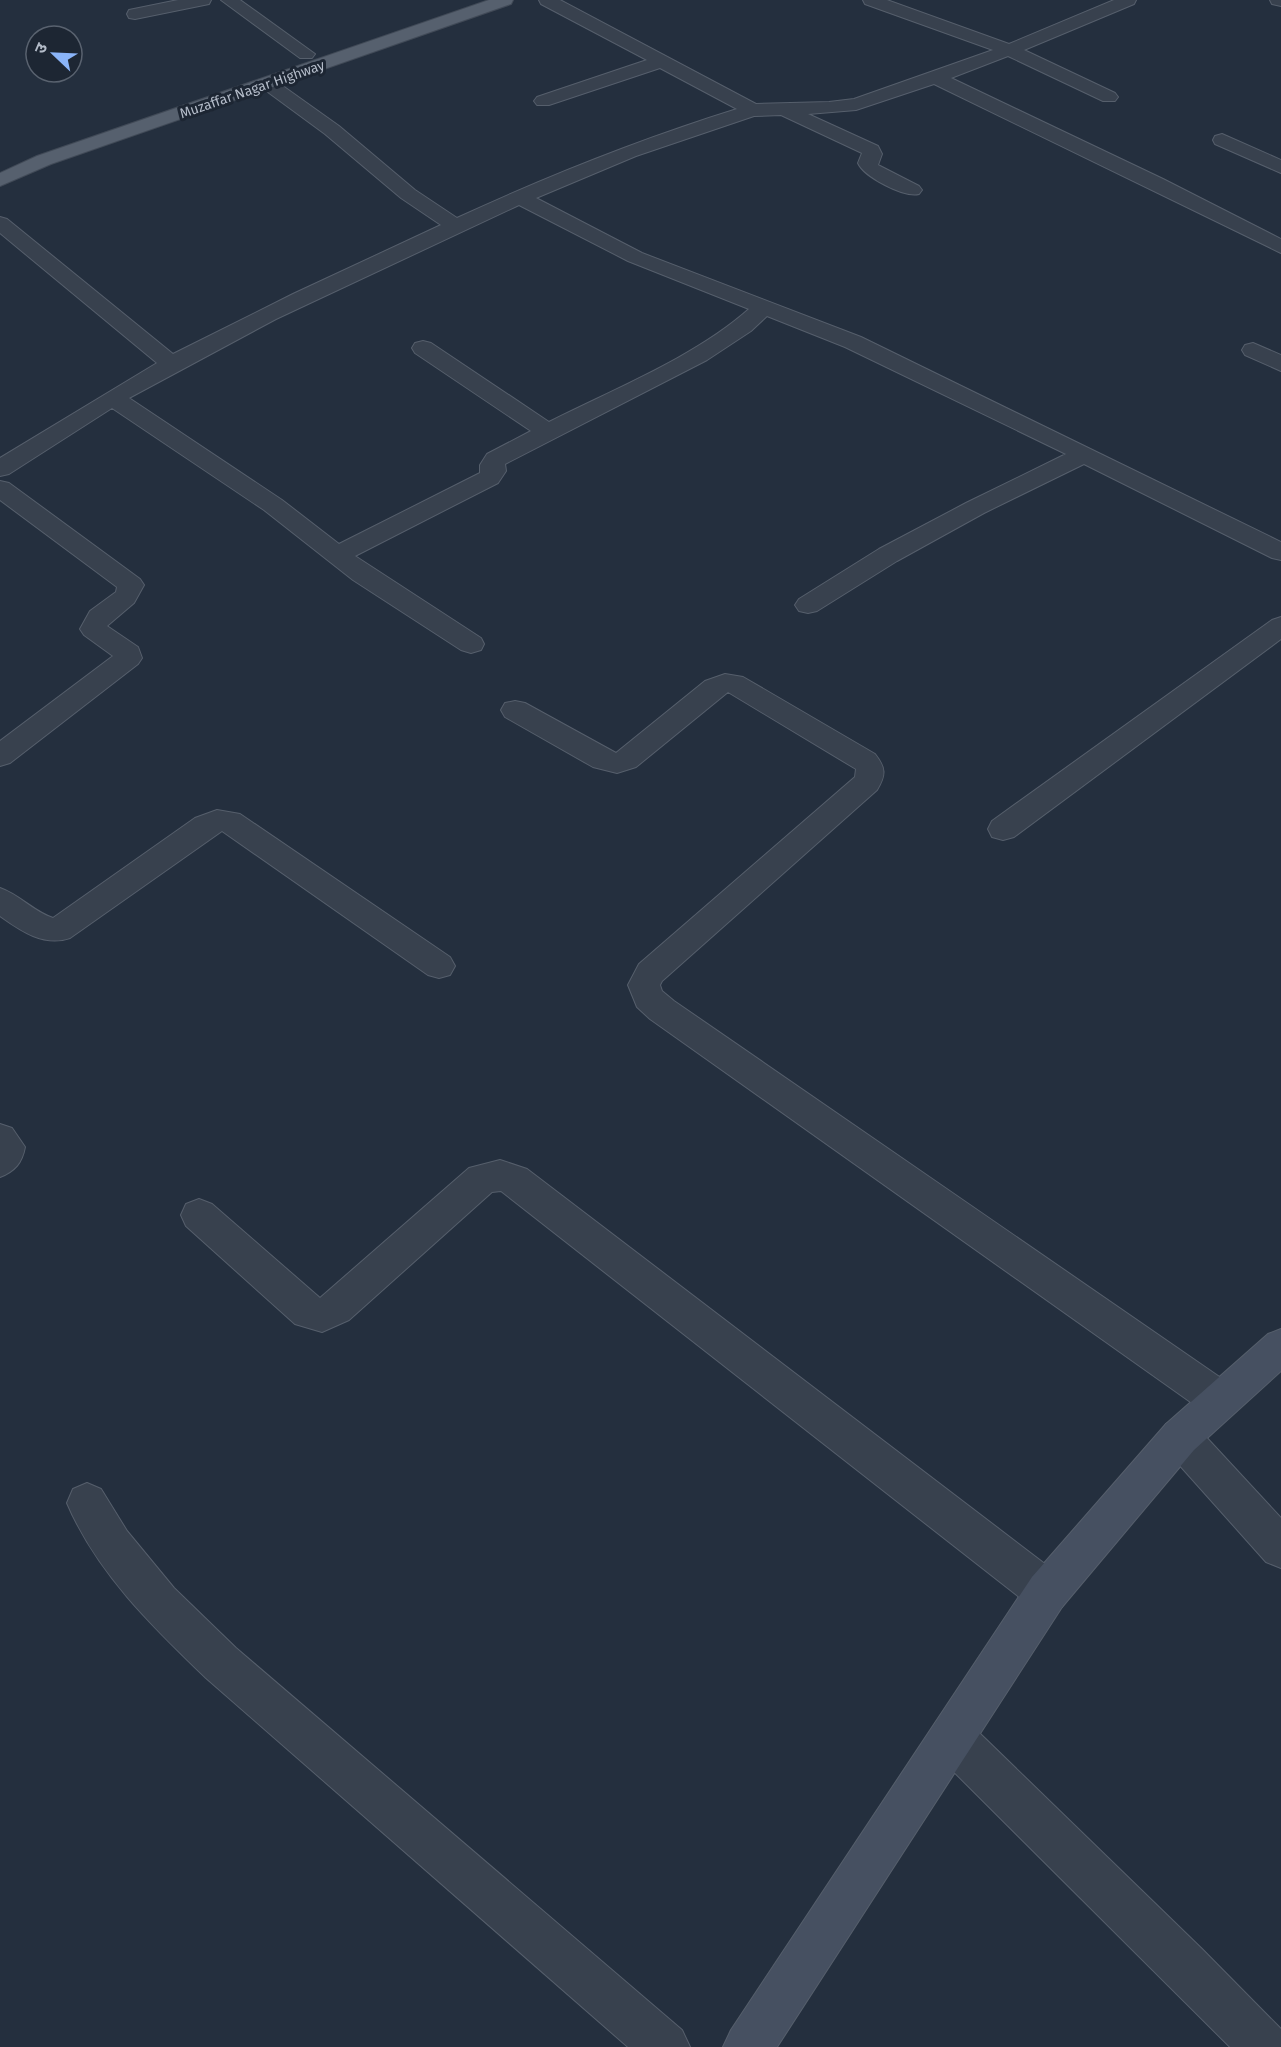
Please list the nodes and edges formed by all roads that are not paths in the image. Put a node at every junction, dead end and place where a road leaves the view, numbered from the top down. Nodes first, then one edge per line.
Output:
1 (203, 0) edge
2 (228, 0) edge
3 (462, 0) edge
4 (506, 0) edge
5 (547, 0) edge
6 (872, 0) edge
7 (1128, 0) edge
8 (135, 14) dead end
9 (1009, 50) junction
10 (306, 54) junction
11 (662, 61) junction
12 (937, 78) junction
13 (267, 83) junction
14 (1109, 97) dead end
15 (543, 101) dead end
16 (781, 109) junction
17 (753, 110) junction
18 (1222, 141) dead end
19 (37, 144) dead end
20 (1281, 167) edge
21 (0, 180) edge
22 (912, 190) dead end
23 (519, 197) junction
24 (0, 223) edge
25 (456, 226) junction
26 (1281, 247) edge
27 (763, 308) junction
28 (423, 348) dead end
29 (1253, 350) dead end
30 (171, 364) junction
31 (1281, 364) edge
32 (114, 399) junction
33 (548, 432) junction
34 (1085, 454) junction
35 (0, 470) edge
36 (0, 488) edge
37 (1281, 552) edge
38 (337, 555) junction
39 (808, 605) dead end
40 (1281, 626) edge
41 (471, 644) dead end
42 (514, 710) dead end
43 (0, 756) edge
44 (1003, 829) dead end
45 (0, 900) edge
46 (440, 966) dead end
47 (0, 1137) edge
48 (0, 1162) edge
49 (199, 1215) dead end
50 (1281, 1346) edge
51 (1220, 1400) junction
52 (1180, 1437) junction
53 (87, 1503) dead end
54 (1281, 1548) edge
55 (1047, 1593) junction
56 (952, 1738) junction
57 (665, 2047) edge
58 (748, 2047) edge
59 (1264, 2047) edge

1 - 8 street
2 - 10 street
3 - 10 main road, Muzaffar Nagar Highway
4 - 13 main road, Muzaffar Nagar Highway
5 - 11 street
6 - 9 street
7 - 9 street
9 - 12 street
9 - 14 street
10 - 19 main road, Muzaffar Nagar Highway
11 - 15 street
11 - 17 street
12 - 16 street
12 - 26 street
13 - 21 main road, Muzaffar Nagar Highway
13 - 25 street
16 - 17 street
16 - 22 street
17 - 23 street
18 - 20 street
23 - 25 street
23 - 27 street
24 - 30 street
25 - 30 street
27 - 33 street
27 - 34 street
28 - 33 street
29 - 31 street
30 - 32 street
32 - 35 street
32 - 38 street
33 - 38 street
34 - 37 street
34 - 39 street
36 - 43 street
38 - 41 street
40 - 44 street
42 - 51 street
45 - 46 street
47 - 48 street
49 - 55 street
50 - 51 street
51 - 52 street
52 - 54 street
52 - 55 street
53 - 57 street
55 - 56 street
56 - 58 street
56 - 59 street

